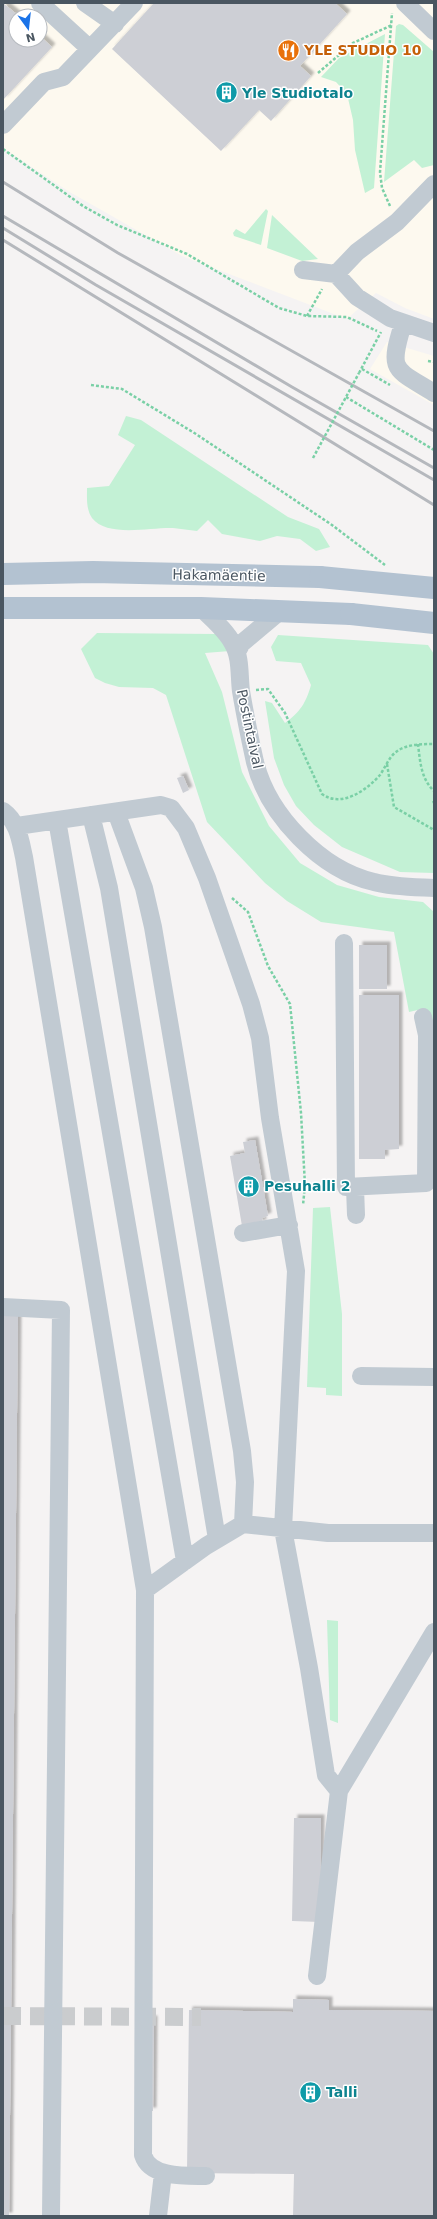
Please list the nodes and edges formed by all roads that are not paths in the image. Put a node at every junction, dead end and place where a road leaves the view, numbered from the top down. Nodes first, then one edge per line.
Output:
1 (40, 3) edge
2 (85, 3) edge
3 (134, 3) edge
4 (399, 7) edge
5 (115, 24) junction
6 (434, 31) edge
7 (89, 48) junction
8 (3, 125) edge
9 (434, 184) edge
10 (303, 270) dead end
11 (336, 274) junction
12 (403, 324) junction
13 (434, 334) edge
14 (434, 393) edge
15 (3, 574) edge
16 (434, 588) edge
17 (3, 608) edge
18 (201, 608) junction
19 (280, 611) junction
20 (434, 623) edge
21 (237, 652) junction
22 (3, 811) edge
23 (116, 812) junction
24 (91, 815) junction
25 (57, 820) junction
26 (17, 826) junction
27 (434, 888) edge
28 (344, 943) dead end
29 (423, 1017) dead end
30 (355, 1187) junction
31 (356, 1215) dead end
32 (289, 1225) junction
33 (243, 1233) dead end
34 (3, 1307) edge
35 (361, 1376) dead end
36 (434, 1377) edge
37 (243, 1524) junction
38 (283, 1530) junction
39 (434, 1533) edge
40 (217, 1539) junction
41 (185, 1561) junction
42 (145, 1590) junction
43 (434, 1632) edge
44 (339, 1791) junction
45 (318, 1976) dead end
46 (163, 2173) junction
47 (206, 2176) dead end
48 (51, 2216) edge
49 (158, 2216) edge

1 - 7 street
2 - 5 street
3 - 5 street
4 - 6 street
5 - 7 street
7 - 8 street
9 - 11 street
10 - 11 street
11 - 12 street
12 - 13 street
12 - 14 street
15 - 16 main road, Hakamäentie, bridge
17 - 18 main road
18 - 19 main road
18 - 21 street
19 - 20 main road, bridge
19 - 21 street
21 - 27 street, Postintaival
22 - 26 street
23 - 24 street
23 - 32 street
23 - 37 street
24 - 25 street
24 - 40 street
25 - 26 street
25 - 41 street
26 - 42 street
28 - 30 street
29 - 30 street
30 - 31 street
32 - 33 street
32 - 38 street
34 - 48 street
35 - 36 street
37 - 38 street
37 - 40 street
38 - 39 street
38 - 44 street
40 - 41 street
41 - 42 street
42 - 46 street
43 - 44 street
44 - 45 street
46 - 47 street
46 - 49 street

